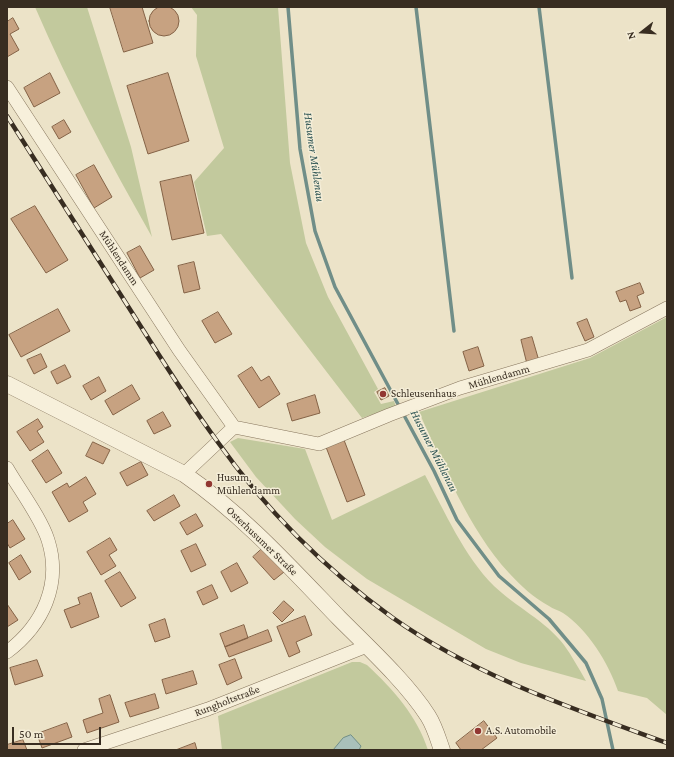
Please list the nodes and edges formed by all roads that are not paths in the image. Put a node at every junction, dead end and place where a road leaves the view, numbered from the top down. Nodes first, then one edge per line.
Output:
1 (7, 87) edge
2 (667, 308) edge
3 (7, 384) edge
4 (234, 427) junction
5 (7, 468) edge
6 (184, 474) junction
7 (367, 646) junction
8 (7, 652) edge
9 (84, 750) edge
10 (442, 750) edge

1 - 4 street, Mühlendamm
2 - 4 street, Mühlendamm
3 - 6 street, Osterhusumer Straße
4 - 6 street
5 - 8 street
6 - 7 street, Osterhusumer Straße
7 - 9 street, Rungholtstraße
7 - 10 street, Osterhusumer Straße

